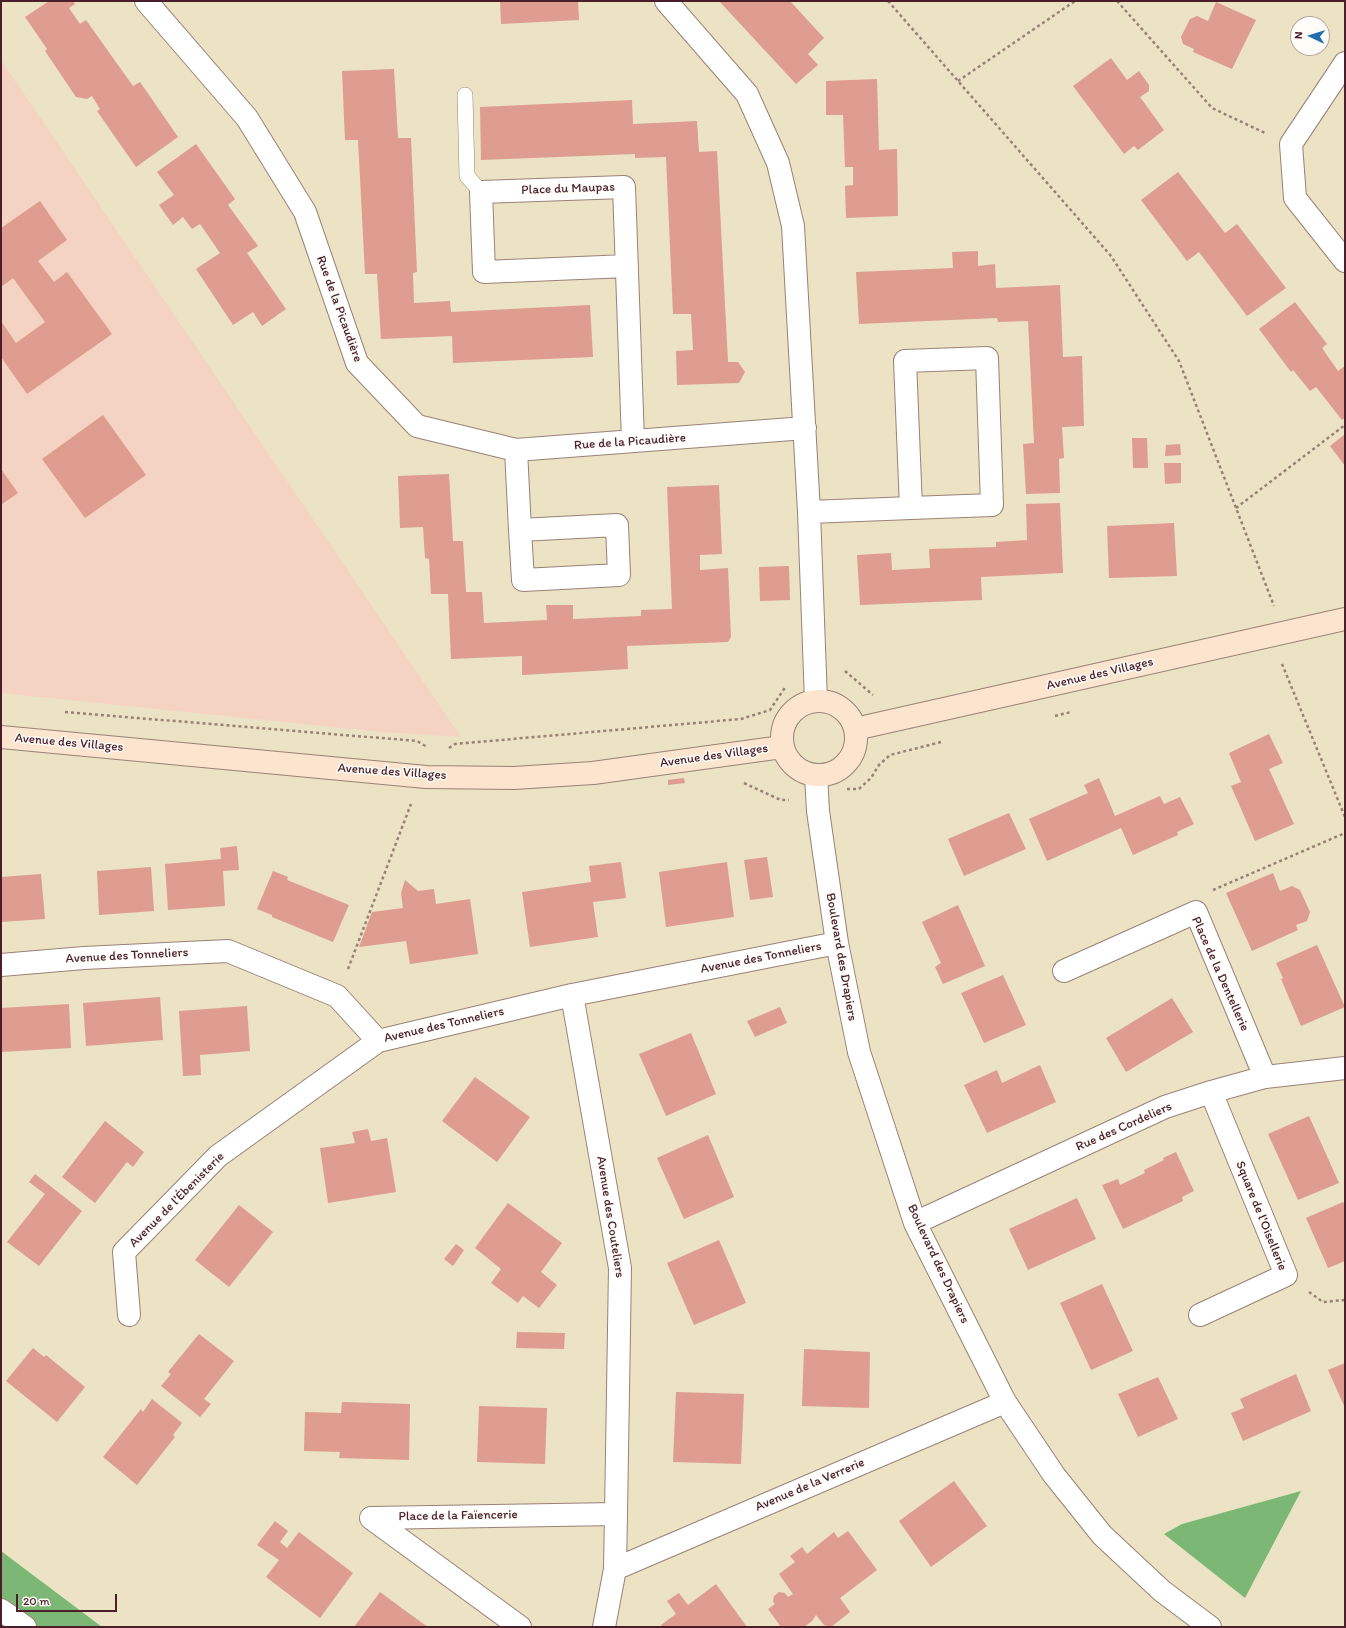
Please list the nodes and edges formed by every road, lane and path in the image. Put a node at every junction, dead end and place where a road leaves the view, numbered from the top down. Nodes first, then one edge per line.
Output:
1 (146, 1) edge
2 (666, 1) edge
3 (888, 1) edge
4 (1074, 1) edge
5 (1117, 1) edge
6 (1345, 63) edge
7 (957, 81) junction
8 (464, 94) dead end
9 (1291, 144) junction
10 (481, 192) junction
11 (1345, 260) edge
12 (627, 266) junction
13 (1345, 425) edge
14 (805, 428) junction
15 (633, 442) junction
16 (516, 450) junction
17 (911, 508) junction
18 (1236, 508) junction
19 (809, 512) junction
20 (520, 530) junction
21 (1345, 619) edge
22 (1285, 633) junction
23 (1279, 657) dead end
24 (787, 684) dead end
25 (816, 701) junction
26 (1078, 710) dead end
27 (64, 712) dead end
28 (1049, 717) dead end
29 (855, 729) junction
30 (1, 737) edge
31 (944, 741) dead end
32 (782, 747) junction
33 (428, 748) dead end
34 (444, 751) dead end
35 (816, 784) junction
36 (412, 802) dead end
37 (1345, 817) edge
38 (1345, 833) edge
39 (1196, 912) junction
40 (837, 943) junction
41 (1, 965) edge
42 (1064, 971) dead end
43 (572, 995) junction
44 (337, 996) junction
45 (378, 1041) junction
46 (1345, 1068) edge
47 (1265, 1076) junction
48 (1210, 1092) junction
49 (915, 1222) junction
50 (1286, 1275) junction
51 (1345, 1300) edge
52 (129, 1315) dead end
53 (1200, 1315) dead end
54 (1005, 1402) junction
55 (616, 1514) junction
56 (615, 1569) junction
57 (1, 1610) edge
58 (25, 1627) edge
59 (520, 1627) edge
60 (604, 1627) edge
61 (1210, 1627) edge

1 - 16 street, Rue de la Picaudière
2 - 14 street
3 - 7 path
4 - 7 path
5 - 9 path
6 - 9 street
7 - 18 path
8 - 10 lane
9 - 11 street
10 - 12 street, Place du Maupas
10 - 12 street
12 - 15 street, Place du Maupas
13 - 18 path
14 - 15 street, Rue de la Picaudière
14 - 19 street
15 - 16 street, Rue de la Picaudière
16 - 20 street
17 - 17 street
17 - 19 street
18 - 22 path
19 - 25 street
20 - 20 street
21 - 22 street, Avenue des Villages
22 - 29 street, Avenue des Villages
23 - 37 path
24 - 34 path
25 - 29 street
25 - 32 street, Avenue des Villages
26 - 28 path
27 - 33 path
29 - 35 street
30 - 32 street, Avenue des Villages
31 - 35 path
32 - 35 street, Avenue des Villages
35 - 40 street, Boulevard des Drapiers
36 - 44 path
38 - 39 path
39 - 42 street, Place de la Dentellerie
39 - 47 street, Place de la Dentellerie
40 - 43 street, Avenue des Tonneliers
40 - 49 street, Boulevard des Drapiers
41 - 44 street, Avenue des Tonneliers
43 - 45 street, Avenue des Tonneliers
43 - 55 street, Avenue des Couteliers
44 - 45 street, Avenue des Tonneliers
45 - 52 street, Avenue de l'Ébenisterie
46 - 47 street, Rue des Cordeliers
47 - 48 street, Rue des Cordeliers
48 - 49 street, Rue des Cordeliers
48 - 50 street, Square de l'Oisellerie
49 - 54 street, Boulevard des Drapiers
50 - 51 path
50 - 53 street, Square de l'Oisellerie
54 - 56 street, Avenue de la Verrerie
54 - 61 street, Boulevard des Drapiers
55 - 56 street
55 - 59 street, Place de la Faïencerie
56 - 60 street
57 - 58 street

